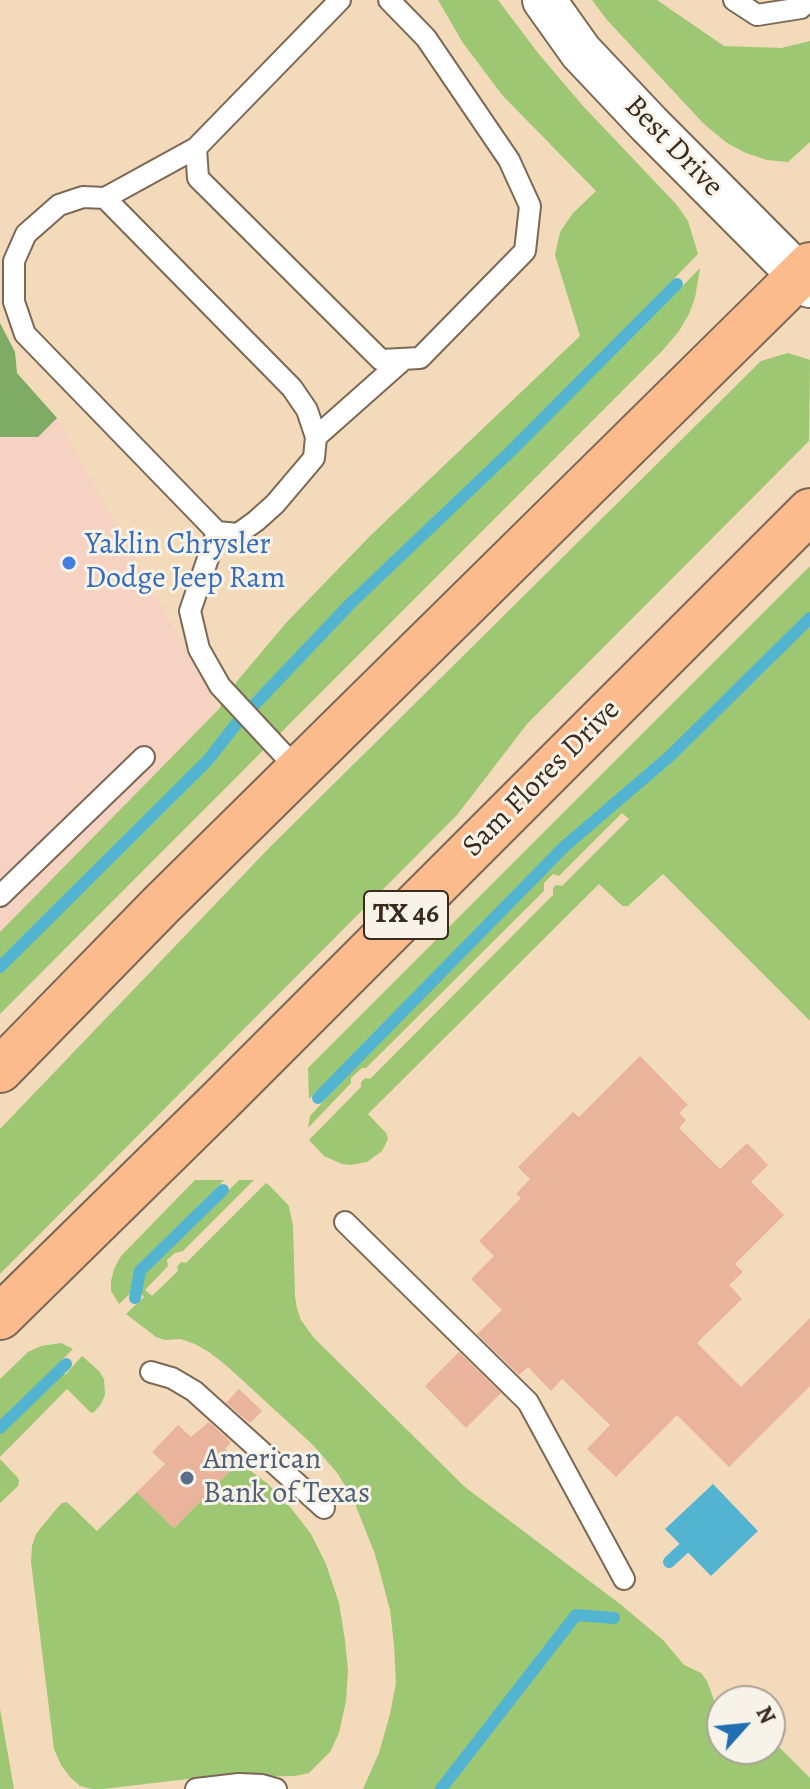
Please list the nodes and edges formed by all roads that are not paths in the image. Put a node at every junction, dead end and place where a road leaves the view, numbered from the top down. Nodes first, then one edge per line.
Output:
1 (340, 0) edge
2 (389, 0) edge
3 (544, 0) edge
4 (734, 0) edge
5 (807, 0) edge
6 (196, 148) junction
7 (105, 198) junction
8 (806, 276) edge
9 (404, 359) junction
10 (316, 437) junction
11 (810, 511) edge
12 (217, 532) junction
13 (144, 757) dead end
14 (299, 771) junction
15 (0, 896) edge
16 (0, 1070) edge
17 (345, 1222) dead end
18 (0, 1317) edge
19 (151, 1372) dead end
20 (324, 1508) dead end
21 (624, 1579) dead end
22 (196, 1789) edge
23 (276, 1789) edge

1 - 6 lane
2 - 9 lane
3 - 8 street, Best Drive
4 - 5 lane
6 - 7 lane
6 - 9 lane
7 - 10 lane
7 - 12 lane
8 - 14 main road
9 - 10 lane
10 - 12 lane
11 - 18 main road, Sam Flores Drive / TX 46
12 - 14 lane
13 - 15 lane
14 - 16 main road
17 - 21 lane
19 - 20 lane
22 - 23 lane

